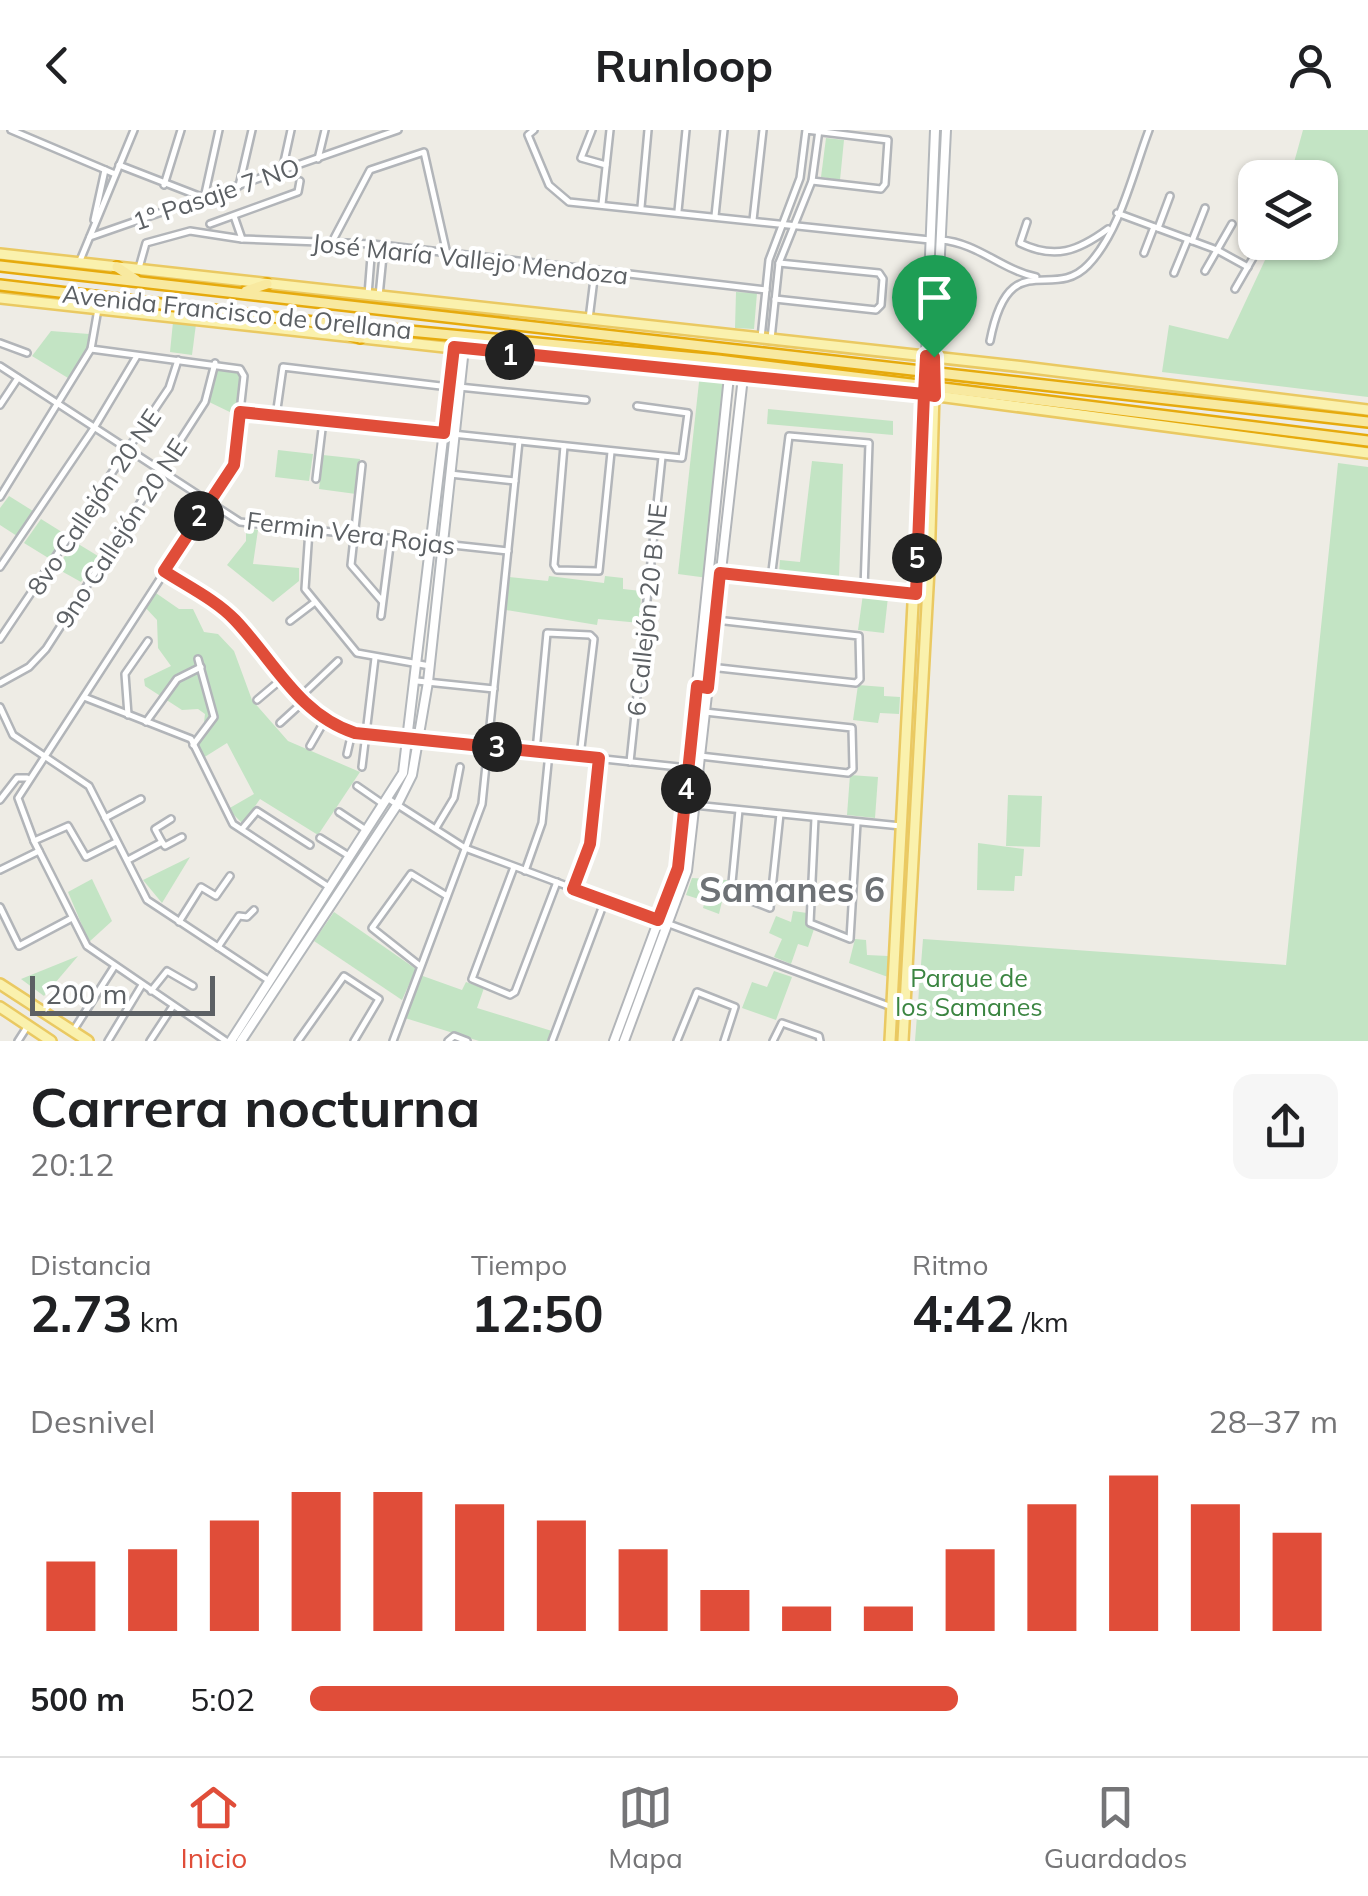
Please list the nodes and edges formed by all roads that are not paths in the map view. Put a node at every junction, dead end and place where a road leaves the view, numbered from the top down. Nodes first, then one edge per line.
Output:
1 (11, 130) edge
2 (134, 130) edge
3 (181, 130) edge
4 (219, 130) edge
5 (252, 130) edge
6 (291, 130) edge
7 (326, 130) edge
8 (398, 130) edge
9 (534, 130) edge
10 (592, 130) edge
11 (610, 130) edge
12 (648, 130) edge
13 (686, 130) edge
14 (724, 130) edge
15 (763, 130) edge
16 (806, 130) edge
17 (819, 130) edge
18 (935, 130) edge
19 (946, 130) edge
20 (1149, 130) edge
21 (318, 159) junction
22 (119, 164) junction
23 (606, 165) junction
24 (105, 170) junction
25 (282, 171) junction
26 (115, 174) junction
27 (300, 181) dead end
28 (812, 181) junction
29 (164, 184) junction
30 (239, 186) junction
31 (1170, 196) dead end
32 (204, 198) junction
33 (602, 204) junction
34 (641, 208) junction
35 (1205, 208) dead end
36 (678, 211) junction
37 (1116, 213) junction
38 (234, 216) junction
39 (715, 216) junction
40 (753, 220) junction
41 (1027, 222) dead end
42 (782, 223) junction
43 (210, 224) dead end
44 (792, 224) junction
45 (1232, 224) dead end
46 (1110, 227) junction
47 (1156, 228) junction
48 (90, 237) junction
49 (242, 239) junction
50 (935, 240) junction
51 (1190, 240) junction
52 (332, 242) junction
53 (372, 244) junction
54 (384, 246) junction
55 (1216, 250) junction
56 (1144, 253) dead end
57 (0, 254) edge
58 (447, 254) junction
59 (1252, 260) edge
60 (78, 263) junction
61 (779, 263) junction
62 (0, 266) edge
63 (117, 267) joint
64 (1248, 267) junction
65 (595, 271) junction
66 (1205, 271) dead end
67 (1174, 273) dead end
68 (138, 276) junction
69 (1039, 278) junction
70 (267, 284) junction
71 (0, 285) edge
72 (1235, 289) dead end
73 (766, 290) junction
74 (240, 292) junction
75 (373, 295) junction
76 (0, 298) edge
77 (775, 299) junction
78 (98, 309) junction
79 (589, 320) junction
80 (314, 322) junction
81 (360, 338) junction
82 (766, 338) junction
83 (990, 340) dead end
84 (0, 343) edge
85 (459, 348) junction
86 (572, 348) junction
87 (90, 349) junction
88 (28, 353) dead end
89 (136, 356) junction
90 (931, 356) junction
91 (550, 358) junction
92 (178, 360) junction
93 (214, 364) junction
94 (0, 366) edge
95 (930, 369) junction
96 (729, 376) junction
97 (743, 377) junction
98 (18, 378) junction
99 (454, 387) junction
100 (929, 390) junction
101 (586, 400) dead end
102 (0, 405) edge
103 (60, 405) junction
104 (637, 406) dead end
105 (1368, 410) edge
106 (240, 412) junction
107 (276, 416) junction
108 (323, 420) junction
109 (1368, 422) edge
110 (94, 428) junction
111 (449, 434) junction
112 (1368, 441) edge
113 (519, 442) junction
114 (564, 446) junction
115 (127, 450) junction
116 (611, 452) junction
117 (1368, 453) edge
118 (662, 457) junction
119 (362, 465) dead end
120 (161, 472) junction
121 (450, 474) junction
122 (316, 479) dead end
123 (515, 481) junction
124 (0, 497) edge
125 (716, 502) junction
126 (728, 503) junction
127 (207, 504) junction
128 (309, 530) junction
129 (356, 535) junction
130 (391, 538) junction
131 (432, 542) junction
132 (443, 543) junction
133 (508, 551) junction
134 (0, 567) edge
135 (164, 571) junction
136 (720, 573) junction
137 (771, 579) junction
138 (864, 589) junction
139 (916, 594) junction
140 (382, 601) junction
141 (314, 602) junction
142 (381, 616) dead end
143 (715, 620) junction
144 (290, 622) dead end
145 (0, 638) edge
146 (148, 640) dead end
147 (375, 658) junction
148 (338, 661) dead end
149 (419, 665) junction
150 (430, 666) junction
151 (710, 667) junction
152 (282, 678) junction
153 (416, 681) junction
154 (428, 682) junction
155 (0, 683) edge
156 (697, 686) junction
157 (708, 688) junction
158 (494, 689) junction
159 (83, 697) junction
160 (257, 700) dead end
161 (301, 700) junction
162 (0, 707) edge
163 (705, 712) junction
164 (128, 715) junction
165 (326, 720) junction
166 (146, 722) junction
167 (280, 724) dead end
168 (352, 732) junction
169 (368, 734) junction
170 (413, 738) junction
171 (194, 745) junction
172 (310, 746) dead end
173 (488, 746) junction
174 (536, 752) junction
175 (549, 753) junction
176 (347, 754) dead end
177 (43, 755) junction
178 (580, 756) junction
179 (700, 756) junction
180 (599, 758) junction
181 (630, 762) junction
182 (362, 766) dead end
183 (460, 767) dead end
184 (688, 768) junction
185 (27, 778) junction
186 (357, 786) dead end
187 (142, 799) dead end
188 (0, 800) edge
189 (391, 804) junction
190 (694, 805) junction
191 (739, 810) junction
192 (339, 812) dead end
193 (780, 814) junction
194 (105, 818) junction
195 (814, 818) junction
196 (171, 819) dead end
197 (857, 822) junction
198 (904, 826) junction
199 (435, 829) junction
200 (242, 830) junction
201 (368, 832) junction
202 (182, 837) dead end
203 (320, 838) dead end
204 (34, 841) junction
205 (116, 842) junction
206 (162, 842) junction
207 (310, 846) dead end
208 (465, 848) junction
209 (39, 851) junction
210 (351, 858) junction
211 (126, 860) junction
212 (514, 866) junction
213 (0, 870) edge
214 (525, 871) junction
215 (230, 876) dead end
216 (556, 882) junction
217 (332, 888) junction
218 (573, 889) junction
219 (447, 896) junction
220 (605, 900) junction
221 (0, 907) edge
222 (254, 910) dead end
223 (72, 918) junction
224 (179, 922) junction
225 (663, 922) junction
226 (218, 948) junction
227 (114, 967) junction
228 (421, 967) junction
229 (271, 982) junction
230 (0, 984) edge
231 (142, 985) junction
232 (193, 986) dead end
233 (151, 991) junction
234 (174, 1006) junction
235 (0, 1007) edge
236 (892, 1008) junction
237 (28, 1025) junction
238 (73, 1031) junction
239 (451, 1039) edge
240 (18, 1041) edge
241 (52, 1041) edge
242 (88, 1041) edge
243 (108, 1041) edge
244 (150, 1041) edge
245 (229, 1041) edge
246 (242, 1041) edge
247 (298, 1041) edge
248 (354, 1041) edge
249 (393, 1041) edge
250 (467, 1041) edge
251 (552, 1041) edge
252 (614, 1041) edge
253 (624, 1041) edge
254 (677, 1041) edge
255 (724, 1041) edge
256 (773, 1041) edge
257 (820, 1041) edge
258 (890, 1041) edge
259 (903, 1041) edge

1 - 24 street
2 - 22 street
3 - 29 street
4 - 32 street
5 - 30 street
6 - 25 street
7 - 21 street
8 - 21 street, 1° Pasaje 7 NO
9 - 33 street
10 - 23 street
11 - 23 street
12 - 34 street
13 - 36 street
14 - 39 street
15 - 40 street
16 - 17 street
16 - 42 street
17 - 28 street
17 - 28 street
18 - 50 main road
19 - 50 main road
20 - 37 street
21 - 25 street, 1° Pasaje 7 NO
22 - 26 street
22 - 29 street
23 - 33 street
24 - 26 street
24 - 48 street
25 - 30 street, 1° Pasaje 7 NO
26 - 48 street
27 - 38 street
28 - 44 street
29 - 32 street
30 - 32 street, 1° Pasaje 7 NO
31 - 47 street
32 - 48 street, 1° Pasaje 7 NO
33 - 34 street
34 - 36 street
35 - 51 street
36 - 39 street
37 - 46 street
37 - 47 street
38 - 43 street
38 - 49 street
39 - 40 street
40 - 42 street
41 - 46 street
42 - 44 street
42 - 73 street
44 - 50 street
44 - 61 street
45 - 55 street
46 - 69 street
47 - 51 street
47 - 56 street
48 - 60 street
49 - 52 street, José María Vallejo Mendoza
49 - 68 street, José María Vallejo Mendoza
50 - 69 street
50 - 90 main road
51 - 55 street
51 - 67 street
52 - 53 street, José María Vallejo Mendoza
52 - 58 street
53 - 54 street, José María Vallejo Mendoza
53 - 75 street
54 - 58 street, José María Vallejo Mendoza
54 - 75 street
55 - 64 street
55 - 66 street
57 - 60 main road, Avenida Francisco de Orellana
58 - 65 street, José María Vallejo Mendoza
59 - 64 street
60 - 63 main road, Avenida Francisco de Orellana
61 - 77 street
61 - 77 street
62 - 68 highway, Avenida Francisco de Orellana
63 - 68 highway
64 - 72 street
65 - 73 street, José María Vallejo Mendoza
65 - 79 street
68 - 70 main road, Avenida Francisco de Orellana
68 - 74 highway, Avenida Francisco de Orellana
69 - 83 street
70 - 74 highway
70 - 75 main road, Avenida Francisco de Orellana
71 - 80 highway, Avenida Francisco de Orellana
73 - 82 street
74 - 95 highway, Avenida Francisco de Orellana
75 - 79 main road, Avenida Francisco de Orellana
76 - 78 main road, Avenida Francisco de Orellana
77 - 82 street
78 - 81 main road, Avenida Francisco de Orellana
78 - 87 street
79 - 82 main road, Avenida Francisco de Orellana
80 - 81 highway
80 - 86 highway, Avenida Francisco de Orellana
81 - 85 main road, Avenida Francisco de Orellana
82 - 90 main road, Avenida Francisco de Orellana
84 - 88 street
85 - 91 main road, Avenida Francisco de Orellana
85 - 99 main road
86 - 91 highway
86 - 100 highway, Avenida Francisco de Orellana
87 - 89 street
87 - 103 street
89 - 92 street
89 - 110 street
90 - 95 main road
90 - 105 main road, Avenida Francisco de Orellana
91 - 96 main road, Avenida Francisco de Orellana
92 - 93 street
92 - 115 street, 8vo Callejón 20 NE
93 - 106 street
93 - 120 street, 9no Callejón 20 NE
94 - 98 street, Fermin Vera Rojas
95 - 100 main road
95 - 109 highway, Avenida Francisco de Orellana
96 - 97 main road, Avenida Francisco de Orellana
96 - 125 main road
97 - 100 main road, Avenida Francisco de Orellana
97 - 126 main road
98 - 102 street
98 - 103 street, Fermin Vera Rojas
99 - 101 street
99 - 107 street
99 - 111 main road
100 - 112 highway, Avenida Francisco de Orellana
100 - 117 main road, Avenida Francisco de Orellana
100 - 139 main road
100 - 259 main road
103 - 110 street, Fermin Vera Rojas
103 - 124 street
104 - 118 street
106 - 107 street
106 - 127 street
107 - 108 street
108 - 111 street
108 - 122 street
110 - 115 street, Fermin Vera Rojas
110 - 134 street
111 - 113 street
111 - 121 main road
111 - 131 main road
113 - 114 street
113 - 123 street
114 - 116 street
114 - 116 street
115 - 120 street, Fermin Vera Rojas
115 - 145 street, 8vo Callejón 20 NE
116 - 118 street
118 - 181 street, 6 Callejón 20 B NE
119 - 129 street
120 - 127 street, Fermin Vera Rojas
120 - 155 street, 9no Callejón 20 NE
121 - 123 street
121 - 132 main road
123 - 133 street
125 - 126 main road
125 - 156 main road
126 - 136 main road
127 - 128 street, Fermin Vera Rojas
127 - 135 street
128 - 129 street, Fermin Vera Rojas
128 - 141 street
129 - 130 street, Fermin Vera Rojas
129 - 140 street
130 - 131 street, Fermin Vera Rojas
130 - 140 street
131 - 132 street, Fermin Vera Rojas
131 - 149 main road
132 - 133 street, Fermin Vera Rojas
132 - 150 main road
133 - 158 street
135 - 152 street
135 - 159 street
136 - 137 street
136 - 143 main road
137 - 138 street
137 - 138 street
138 - 139 street
139 - 198 main road
140 - 142 street
141 - 144 street
141 - 147 street
143 - 151 main road
143 - 151 street
146 - 164 street
147 - 149 street
147 - 169 street
148 - 161 street
149 - 150 street
149 - 153 main road
150 - 154 main road
151 - 157 main road
152 - 160 street
152 - 161 street
153 - 154 street
153 - 170 main road
154 - 158 street
154 - 170 main road
156 - 157 main road
156 - 184 main road
157 - 163 main road
158 - 173 street
159 - 164 street
159 - 177 street
161 - 165 street
161 - 167 street
162 - 177 street
163 - 179 main road
163 - 179 street
164 - 166 street
165 - 168 street
165 - 172 street
166 - 171 street
166 - 171 street
168 - 169 street
168 - 176 street
169 - 170 street
169 - 182 street
170 - 173 street
170 - 189 main road
171 - 200 street
173 - 174 street
173 - 208 street
174 - 175 street
174 - 178 street
175 - 178 street
175 - 214 street
177 - 185 street
177 - 194 street
178 - 180 street
179 - 190 main road
180 - 181 street
180 - 218 street
181 - 184 street
183 - 199 street
184 - 225 main road
185 - 188 street
185 - 204 street
186 - 189 street
187 - 194 street
189 - 199 street
189 - 201 main road
189 - 246 main road
190 - 191 street
190 - 225 main road
191 - 193 street
191 - 193 street
192 - 201 street
193 - 195 street
194 - 205 street
195 - 197 street
195 - 197 street
196 - 206 street
197 - 198 street
198 - 236 main road
199 - 208 street
200 - 207 street
200 - 217 street
201 - 210 main road
202 - 206 street
203 - 210 street
204 - 205 street
204 - 209 street
205 - 211 street
206 - 211 street
208 - 212 street
208 - 219 street
209 - 213 street
209 - 223 street
210 - 217 main road
211 - 224 street
212 - 214 street
212 - 216 street
214 - 216 street
215 - 224 street
216 - 218 street
217 - 229 main road
218 - 220 street
219 - 228 street
219 - 228 street
220 - 225 street
220 - 251 street
221 - 223 street
222 - 226 street
223 - 227 street
224 - 226 street
225 - 236 street
225 - 252 main road
225 - 253 main road
226 - 229 street
227 - 231 street
227 - 238 street
228 - 249 street
229 - 245 main road
230 - 238 main road
231 - 233 street
231 - 243 street
232 - 233 street
233 - 234 street
234 - 244 street
234 - 245 street
235 - 237 main road
236 - 258 main road
237 - 240 street
237 - 241 main road
238 - 242 main road
239 - 250 street
247 - 248 street
254 - 255 street
256 - 257 street

